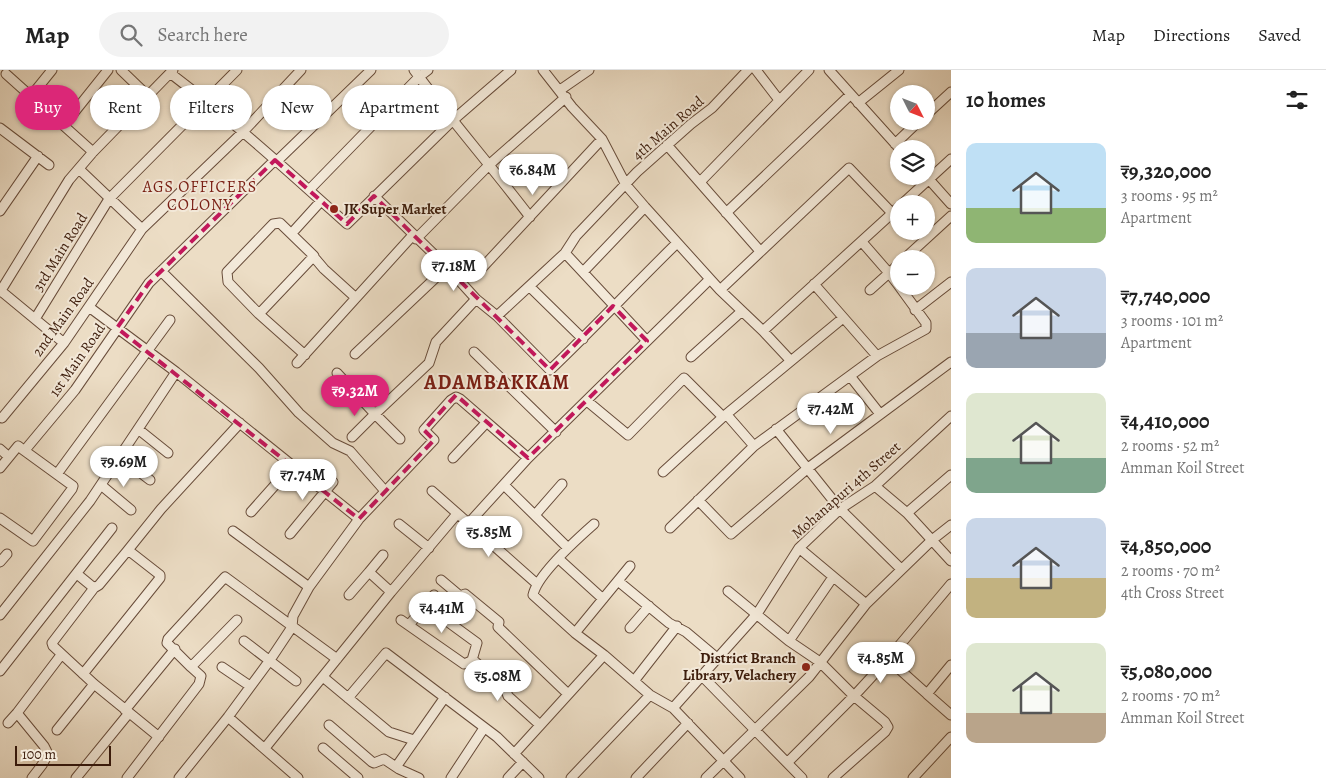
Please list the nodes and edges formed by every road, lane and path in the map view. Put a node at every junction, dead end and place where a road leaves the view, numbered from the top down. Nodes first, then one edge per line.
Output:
1 (52, 70) edge
2 (108, 70) edge
3 (122, 70) edge
4 (237, 70) edge
5 (301, 70) edge
6 (371, 70) edge
7 (428, 70) edge
8 (511, 70) edge
9 (589, 70) edge
10 (748, 70) edge
11 (756, 70) edge
12 (809, 70) edge
13 (829, 70) edge
14 (896, 71) edge
15 (172, 72) edge
16 (547, 72) edge
17 (417, 74) edge
18 (5, 75) edge
19 (17, 85) edge
20 (40, 85) edge
21 (137, 85) edge
22 (159, 85) edge
23 (187, 85) edge
24 (223, 85) edge
25 (425, 85) edge
26 (951, 92) edge
27 (563, 93) junction
28 (850, 95) junction
29 (779, 100) junction
30 (858, 103) junction
31 (80, 104) edge
32 (935, 107) edge
33 (457, 117) edge
34 (457, 127) edge
35 (70, 130) edge
36 (115, 130) edge
37 (179, 130) edge
38 (239, 130) edge
39 (443, 130) edge
40 (911, 130) edge
41 (2, 132) edge
42 (242, 133) junction
43 (602, 139) junction
44 (892, 140) edge
45 (903, 140) edge
46 (666, 145) junction
47 (94, 152) junction
48 (38, 156) junction
49 (951, 159) edge
50 (276, 160) junction
51 (490, 164) junction
52 (49, 166) dead end
53 (79, 169) junction
54 (935, 172) edge
55 (700, 182) junction
56 (626, 185) junction
57 (920, 185) edge
58 (935, 185) edge
59 (309, 190) junction
60 (911, 195) edge
61 (374, 196) junction
62 (109, 199) junction
63 (321, 201) junction
64 (951, 204) edge
65 (890, 205) edge
66 (645, 207) junction
67 (0, 211) edge
68 (726, 213) junction
69 (890, 216) edge
70 (951, 216) edge
71 (530, 217) junction
72 (142, 229) junction
73 (292, 234) junction
74 (415, 237) junction
75 (862, 242) junction
76 (677, 243) junction
77 (914, 250) edge
78 (760, 251) junction
79 (565, 253) junction
80 (313, 256) junction
81 (447, 267) junction
82 (481, 269) dead end
83 (161, 271) junction
84 (583, 272) junction
85 (890, 273) joint
86 (710, 279) junction
87 (951, 282) edge
88 (814, 284) junction
89 (530, 287) junction
90 (720, 290) junction
91 (870, 290) dead end
92 (0, 292) edge
93 (905, 295) edge
94 (356, 298) junction
95 (476, 299) junction
96 (613, 306) junction
97 (89, 307) junction
98 (915, 310) junction
99 (742, 311) junction
100 (259, 314) junction
101 (497, 316) junction
102 (843, 318) junction
103 (35, 319) junction
104 (170, 320) dead end
105 (117, 328) junction
106 (763, 331) junction
107 (583, 339) junction
108 (647, 341) junction
109 (64, 343) junction
110 (148, 350) junction
111 (474, 352) dead end
112 (355, 354) dead end
113 (305, 355) junction
114 (877, 356) junction
115 (691, 357) dead end
116 (790, 361) junction
117 (951, 362) edge
118 (297, 363) dead end
119 (176, 372) junction
120 (337, 372) dead end
121 (850, 376) junction
122 (587, 401) junction
123 (375, 414) junction
124 (880, 414) junction
125 (725, 416) junction
126 (951, 416) edge
127 (2, 418) dead end
128 (486, 422) junction
129 (240, 423) junction
130 (138, 429) junction
131 (776, 429) junction
132 (556, 432) junction
133 (352, 437) dead end
134 (400, 438) dead end
135 (754, 446) junction
136 (25, 450) junction
137 (4, 452) edge
138 (168, 453) dead end
139 (120, 457) junction
140 (454, 458) dead end
141 (528, 458) junction
142 (292, 466) junction
143 (0, 468) edge
144 (808, 468) junction
145 (59, 472) junction
146 (663, 472) dead end
147 (951, 474) edge
148 (150, 480) dead end
149 (333, 482) dead end
150 (101, 484) junction
151 (562, 484) dead end
152 (504, 485) junction
153 (875, 486) junction
154 (432, 490) dead end
155 (385, 491) junction
156 (326, 492) junction
157 (698, 500) junction
158 (840, 509) junction
159 (131, 510) dead end
160 (251, 512) dead end
161 (906, 513) junction
162 (457, 514) junction
163 (535, 515) junction
164 (0, 518) edge
165 (359, 519) junction
166 (399, 524) dead end
167 (468, 524) junction
168 (594, 524) dead end
169 (951, 525) edge
170 (112, 528) dead end
171 (670, 528) dead end
172 (234, 530) dead end
173 (290, 534) dead end
174 (932, 540) junction
175 (428, 548) junction
176 (568, 548) junction
177 (799, 548) junction
178 (128, 550) junction
179 (7, 554) dead end
180 (383, 555) dead end
181 (559, 559) junction
182 (951, 561) edge
183 (0, 562) edge
184 (630, 566) dead end
185 (901, 569) junction
186 (369, 572) junction
187 (77, 574) junction
188 (834, 577) junction
189 (441, 580) dead end
190 (618, 580) junction
191 (537, 584) junction
192 (951, 584) edge
193 (309, 587) junction
194 (94, 588) junction
195 (728, 591) dead end
196 (391, 592) junction
197 (349, 595) dead end
198 (434, 595) dead end
199 (603, 599) junction
200 (866, 604) junction
201 (649, 606) junction
202 (436, 612) dead end
203 (757, 614) junction
204 (0, 615) edge
205 (237, 620) dead end
206 (677, 626) junction
207 (292, 627) junction
208 (630, 628) dead end
209 (575, 633) junction
210 (244, 641) dead end
211 (789, 641) junction
212 (175, 649) junction
213 (62, 655) junction
214 (604, 655) junction
215 (717, 658) junction
216 (337, 659) junction
217 (888, 659) junction
218 (270, 660) junction
219 (472, 660) junction
220 (820, 662) junction
221 (951, 665) edge
222 (192, 667) junction
223 (222, 667) dead end
224 (0, 671) edge
225 (83, 674) junction
226 (702, 676) junction
227 (323, 677) junction
228 (296, 681) dead end
229 (634, 681) junction
230 (94, 684) junction
231 (250, 686) junction
232 (568, 694) junction
233 (927, 694) junction
234 (650, 695) junction
235 (854, 696) junction
236 (445, 697) junction
237 (348, 698) junction
238 (673, 708) junction
239 (127, 711) junction
240 (17, 713) junction
241 (951, 715) edge
242 (228, 717) junction
243 (8, 723) dead end
244 (688, 723) junction
245 (329, 725) dead end
246 (540, 725) junction
247 (484, 728) junction
248 (57, 730) dead end
249 (756, 730) junction
250 (159, 737) junction
251 (951, 737) edge
252 (414, 740) junction
253 (265, 748) junction
254 (323, 748) dead end
255 (514, 754) junction
256 (722, 761) junction
257 (523, 762) junction
258 (788, 762) junction
259 (396, 768) junction
260 (32, 778) edge
261 (76, 778) edge
262 (127, 778) edge
263 (179, 778) edge
264 (298, 778) edge
265 (358, 778) edge
266 (419, 778) edge
267 (450, 778) edge
268 (508, 778) edge
269 (539, 778) edge
270 (571, 778) edge
271 (636, 778) edge
272 (706, 778) edge
273 (740, 778) edge
274 (802, 778) edge
275 (833, 778) edge
276 (913, 778) edge

1 - 20 street
2 - 31 street
3 - 21 street
4 - 24 street, 3rd Main Road
5 - 42 street, 2nd Main Road
6 - 50 street, 1st Main Road
7 - 17 street
8 - 33 street
9 - 27 street
10 - 46 street, 4th Main Road
11 - 29 street
12 - 29 street
13 - 28 street
14 - 30 street
15 - 22 street
15 - 23 street
16 - 27 street
17 - 25 street
17 - 59 street
18 - 19 street
26 - 32 street
27 - 43 street
27 - 51 street
28 - 30 street
28 - 68 street
29 - 55 street
30 - 44 street
34 - 51 street
35 - 47 street
36 - 47 street
37 - 62 street, 3rd Main Road
38 - 42 street
39 - 61 street
40 - 45 street
41 - 48 street
42 - 50 street
42 - 72 street, 2nd Main Road
43 - 56 street
43 - 71 street
46 - 55 street
46 - 56 street, 4th Main Road
47 - 53 street
48 - 52 street
48 - 67 street
49 - 54 street
50 - 59 street
50 - 83 street, 1st Main Road
51 - 71 street
51 - 74 street
53 - 62 street
53 - 92 street
55 - 68 street
56 - 66 street
56 - 79 street, 4th Main Road
57 - 60 street
58 - 64 street
59 - 63 street
61 - 63 street
61 - 74 street
62 - 72 street
62 - 103 street, 3rd Main Road
63 - 73 street
65 - 78 street
66 - 76 street
66 - 84 street
68 - 78 street
69 - 75 street
70 - 77 street
71 - 82 street
72 - 97 street, 2nd Main Road
73 - 80 street
73 - 100 street
74 - 81 street
74 - 94 street
75 - 85 street
75 - 88 street
76 - 86 street
76 - 96 street
78 - 90 street
79 - 84 street
79 - 89 street, 4th Main Road
80 - 94 street
80 - 100 street
81 - 95 street
81 - 112 street
83 - 105 street, 1st Main Road
83 - 155 street
84 - 96 street
85 - 91 street
86 - 90 street
86 - 108 street
87 - 98 street
88 - 102 street
88 - 106 street
89 - 101 street, 4th Main Road
89 - 107 street
90 - 99 street
92 - 103 street
93 - 98 street
94 - 113 street
95 - 101 street
95 - 123 street
96 - 107 street
96 - 108 street
97 - 105 street
97 - 109 street, 2nd Main Road
98 - 114 street
99 - 106 street
99 - 115 street
100 - 113 street
101 - 107 street
102 - 114 street
102 - 116 street
103 - 109 street
104 - 110 street
105 - 110 street
105 - 136 street, 1st Main Road
106 - 116 street
108 - 122 street
109 - 127 street, 2nd Main Road
110 - 119 street
110 - 145 street
111 - 132 street
113 - 118 street
114 - 121 street
116 - 125 street
117 - 124 street
119 - 129 street
119 - 130 street
120 - 123 street
121 - 124 street
121 - 131 street
122 - 125 street
122 - 132 street
123 - 133 street
123 - 134 street
124 - 144 street
125 - 135 street
125 - 146 street
126 - 153 street, Mohanapuri 4th Street
128 - 140 street
128 - 141 street
128 - 155 street
129 - 142 street
129 - 178 street
130 - 138 street
130 - 139 street
131 - 135 street
131 - 144 street
132 - 141 street
135 - 157 street
136 - 137 street
136 - 145 street
137 - 143 street
139 - 148 street
139 - 150 street
141 - 152 street
142 - 156 street
142 - 160 street
144 - 157 street
144 - 158 street
145 - 164 street
147 - 161 street
149 - 156 street
150 - 159 street
150 - 204 street
151 - 163 street
152 - 163 street
152 - 167 street
153 - 158 street, Mohanapuri 4th Street
153 - 161 street
154 - 162 street
155 - 165 street
156 - 165 street
156 - 173 street
157 - 171 street
158 - 177 street, Mohanapuri 4th Street
158 - 185 street
161 - 174 street
162 - 167 street
162 - 175 street
163 - 176 street
165 - 193 street
166 - 175 street
167 - 191 street
168 - 176 street
169 - 174 street
170 - 187 street
172 - 193 street
174 - 182 street
174 - 185 street
175 - 196 street
176 - 181 street
177 - 188 street
177 - 203 street, Mohanapuri 4th Street
178 - 194 street
178 - 225 street
179 - 183 street
180 - 186 street
181 - 191 street
181 - 199 street
184 - 190 street
185 - 200 street
186 - 196 street
186 - 197 street
187 - 194 street
187 - 224 street
188 - 200 street
188 - 211 street
189 - 232 street
190 - 199 street
190 - 201 street
191 - 209 street
192 - 217 street
193 - 207 street
194 - 213 street
195 - 203 street
196 - 216 street
198 - 219 street
199 - 209 street
200 - 220 street
201 - 206 street
201 - 208 street
202 - 219 street
203 - 211 street
203 - 215 street, Mohanapuri 4th Street
205 - 222 street
206 - 215 street
206 - 229 street
207 - 212 street
207 - 216 street
207 - 218 street
209 - 214 street
210 - 218 street
211 - 220 street
212 - 222 street
212 - 239 street
213 - 225 street
213 - 240 street
214 - 229 street
214 - 232 street
215 - 226 street, Mohanapuri 4th Street
216 - 227 street
217 - 233 street
217 - 235 street
218 - 228 street
218 - 231 street
219 - 246 street
220 - 235 street
220 - 249 street
221 - 233 street
222 - 250 street
223 - 231 street
225 - 230 street
226 - 238 street, Mohanapuri 4th Street
226 - 249 street
227 - 237 street
227 - 253 street
229 - 234 street
230 - 239 street
230 - 248 street
231 - 242 street
232 - 246 street
233 - 241 street
234 - 238 street
234 - 270 street
235 - 258 street
235 - 275 street
236 - 237 street
236 - 247 street
236 - 252 street
237 - 252 street
238 - 244 street
239 - 250 street
239 - 261 street
240 - 243 street
240 - 260 street
242 - 253 street
242 - 263 street
244 - 256 street
244 - 271 street
245 - 259 street
246 - 255 street
247 - 255 street
247 - 267 street
249 - 256 street
249 - 258 street
250 - 262 street
251 - 276 street
252 - 259 street
253 - 264 street
254 - 265 street
255 - 257 street
256 - 272 street
256 - 273 street
257 - 268 street
257 - 269 street
258 - 274 street
259 - 266 street

